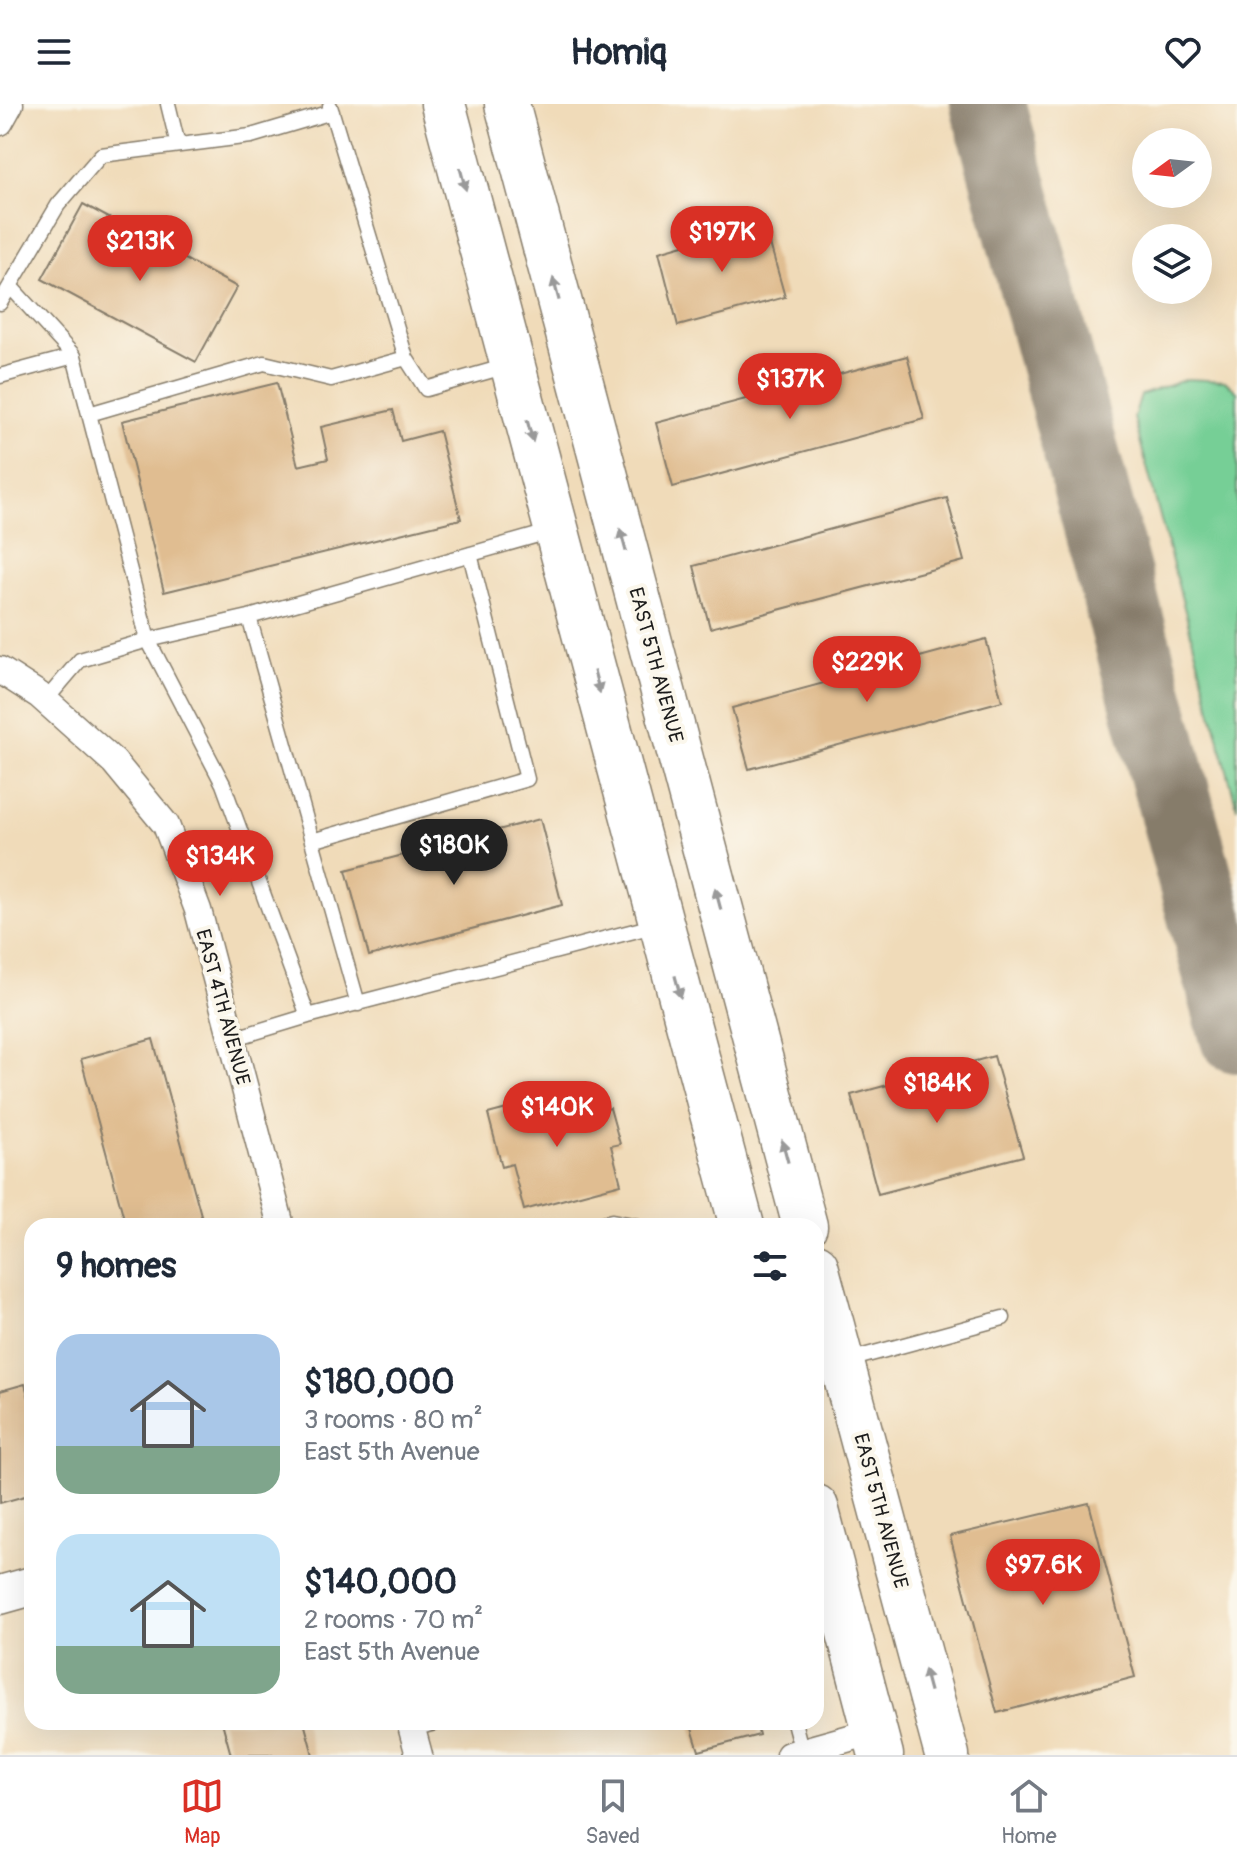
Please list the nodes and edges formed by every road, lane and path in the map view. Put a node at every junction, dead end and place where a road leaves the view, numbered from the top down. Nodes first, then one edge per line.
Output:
1 (10, 104) edge
2 (168, 104) edge
3 (443, 104) edge
4 (507, 104) edge
5 (330, 108) edge
6 (0, 122) edge
7 (178, 145) junction
8 (10, 286) junction
9 (0, 303) edge
10 (74, 356) junction
11 (406, 358) junction
12 (512, 364) junction
13 (0, 376) edge
14 (89, 414) junction
15 (556, 530) junction
16 (470, 554) junction
17 (249, 617) junction
18 (148, 640) junction
19 (0, 670) edge
20 (45, 701) junction
21 (312, 841) junction
22 (661, 923) junction
23 (358, 1004) junction
24 (308, 1016) junction
25 (232, 1039) junction
26 (279, 1218) edge
27 (740, 1218) edge
28 (803, 1218) edge
29 (1003, 1318) dead end
30 (824, 1328) edge
31 (829, 1366) edge
32 (824, 1573) edge
33 (24, 1588) edge
34 (0, 1595) edge
35 (412, 1730) edge
36 (795, 1730) edge
37 (878, 1743) edge
38 (796, 1753) edge
39 (419, 1755) edge
40 (947, 1755) edge

1 - 6 street
2 - 7 lane
3 -> 12 highway
28 -> 4 highway, EAST 5TH AVENUE
5 - 7 lane
5 - 11 lane
7 - 8 lane
8 - 9 lane
8 - 10 lane
10 - 13 lane
10 - 14 lane
11 - 12 lane
11 - 14 lane
12 -> 15 highway
14 - 18 lane
15 - 16 lane
15 -> 22 highway
16 - 17 lane
16 - 21 lane
17 - 18 lane
17 - 21 lane
18 - 20 lane
18 - 24 lane
19 - 20 street, EAST 4TH AVENUE
20 - 25 street, EAST 4TH AVENUE
21 - 23 lane
22 - 23 lane
22 -> 27 highway
23 - 24 lane
24 - 25 lane
25 - 26 street, EAST 4TH AVENUE
29 - 31 lane
30 - 31 highway, EAST 5TH AVENUE
40 -> 31 highway, EAST 5TH AVENUE
32 - 37 highway
33 - 34 street
35 - 39 street
36 - 38 lane
37 - 38 street

